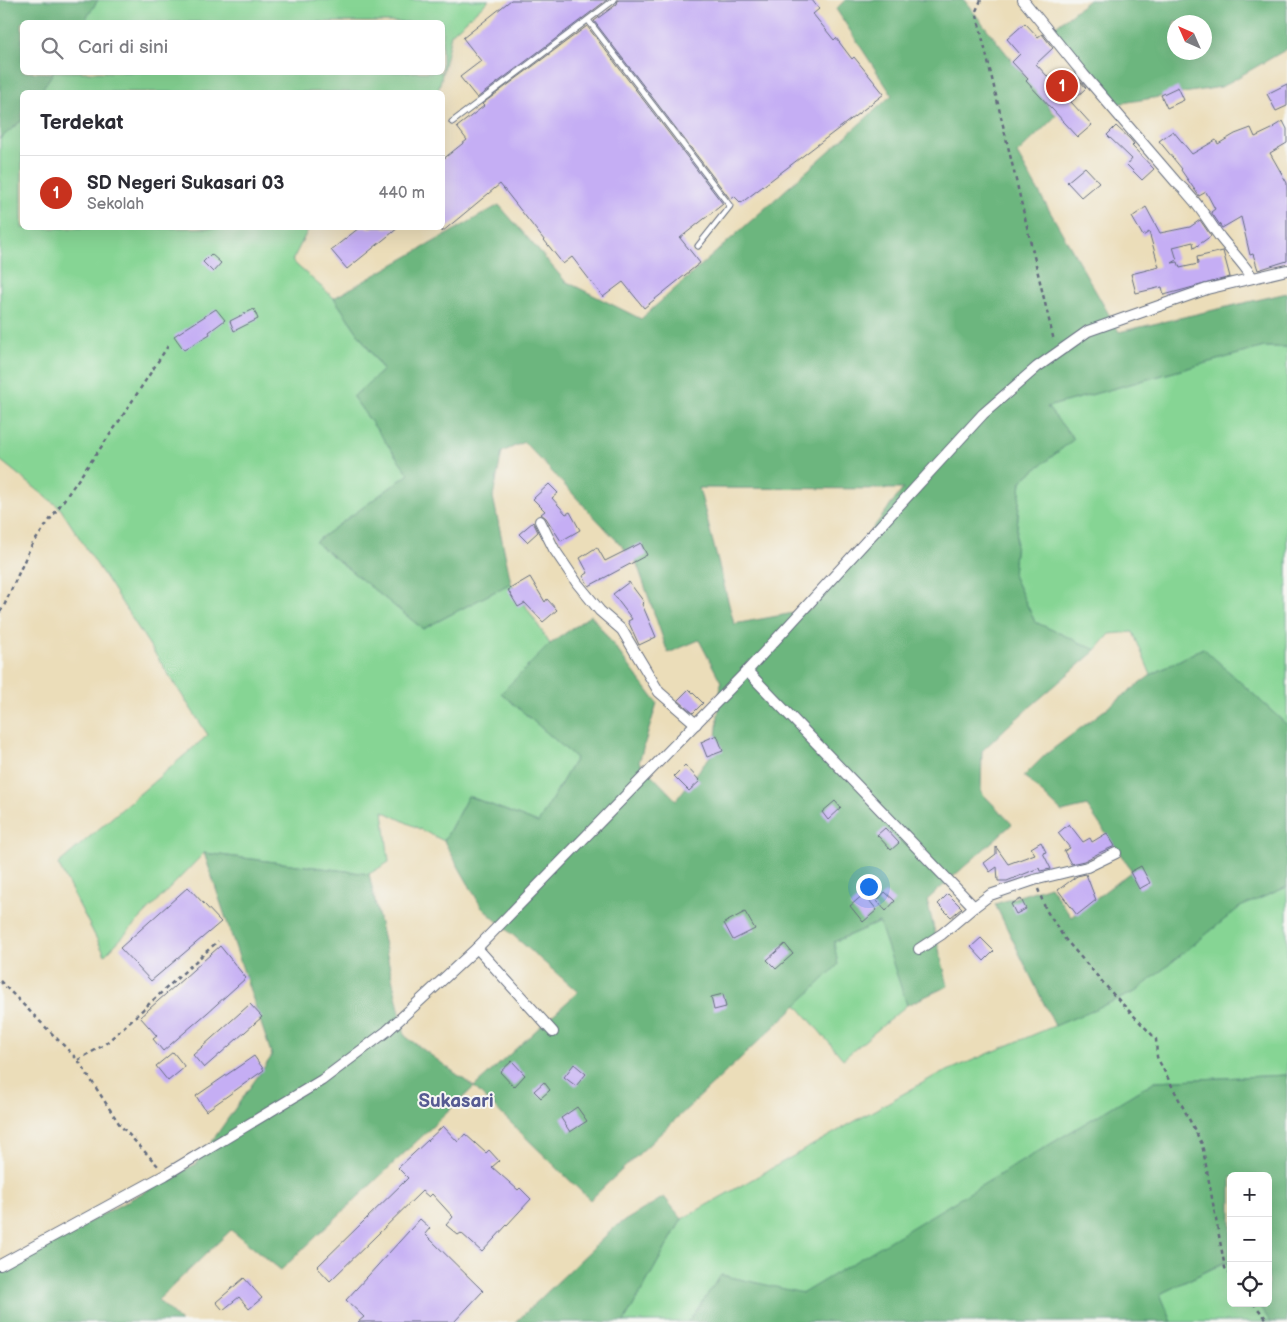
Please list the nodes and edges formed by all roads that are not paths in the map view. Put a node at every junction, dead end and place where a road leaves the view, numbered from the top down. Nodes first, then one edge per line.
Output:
1 (614, 0) edge
2 (1023, 0) edge
3 (588, 20) junction
4 (452, 122) dead end
5 (698, 246) dead end
6 (1287, 270) edge
7 (1252, 278) junction
8 (540, 521) dead end
9 (748, 671) junction
10 (696, 724) junction
11 (1116, 853) dead end
12 (974, 907) junction
13 (477, 948) junction
14 (919, 949) dead end
15 (553, 1032) dead end
16 (0, 1266) edge

1 - 3 lane
2 - 7 street
3 - 4 lane
3 - 5 lane
6 - 7 street
7 - 9 street
8 - 10 street
9 - 10 street
9 - 12 street
10 - 13 street
11 - 12 street
12 - 14 street
13 - 15 street
13 - 16 street

